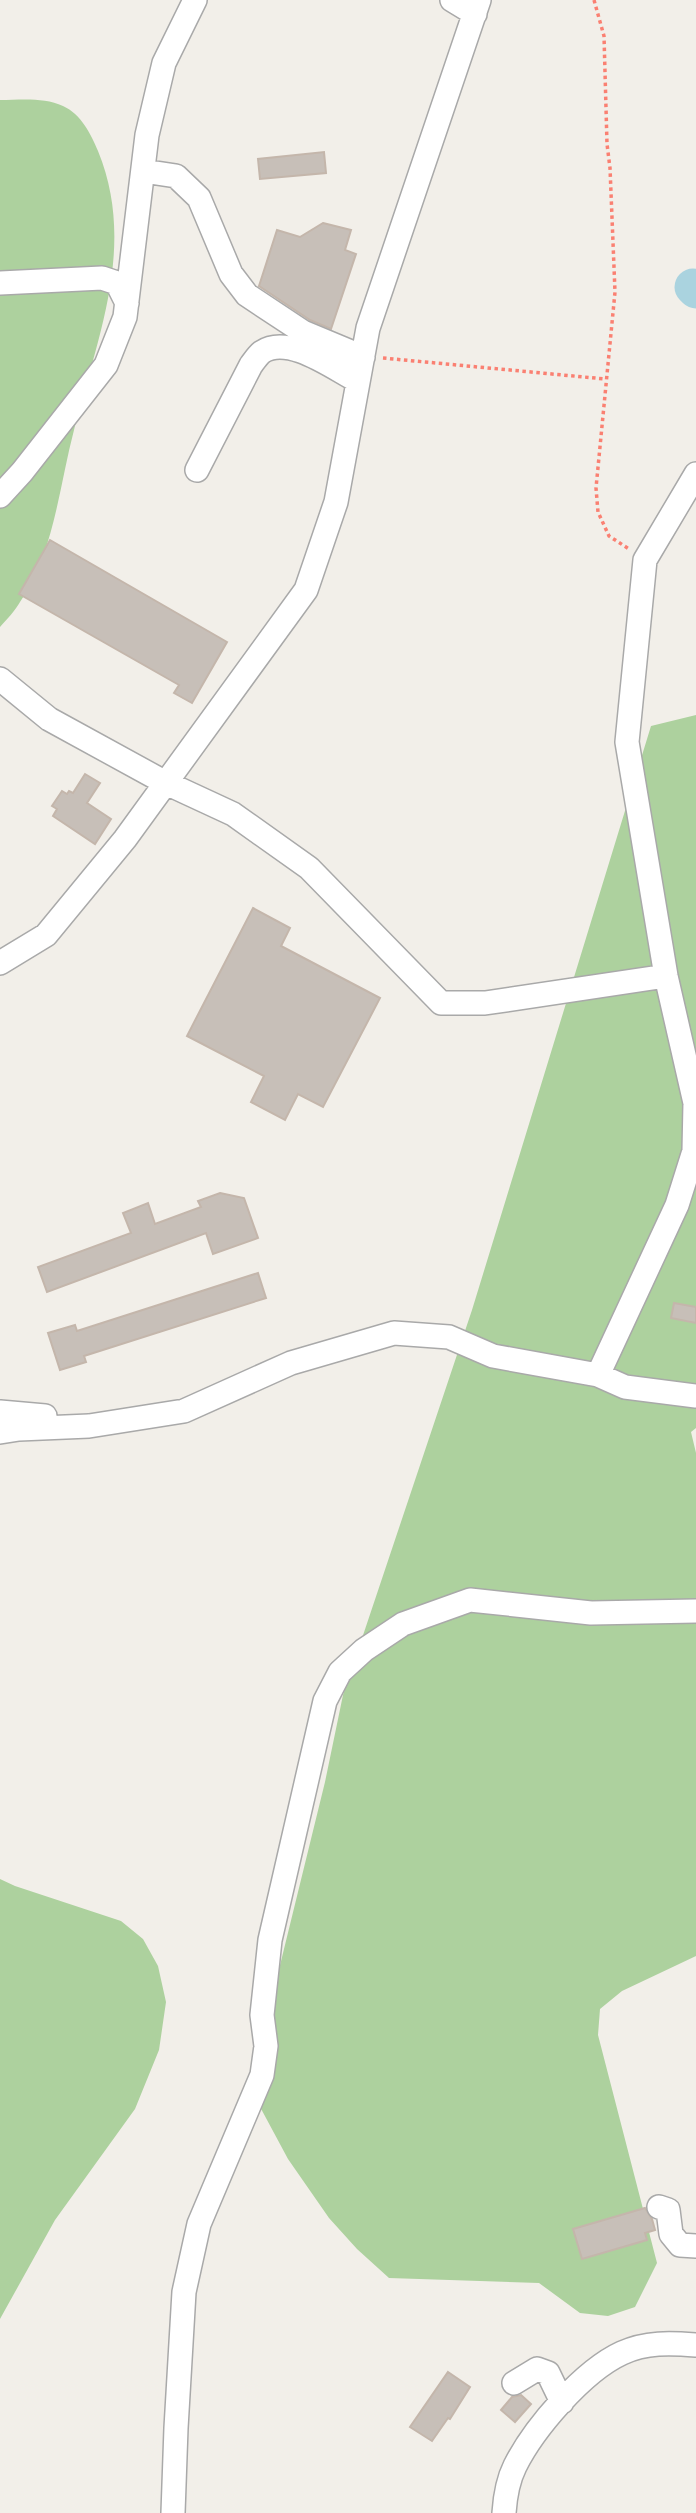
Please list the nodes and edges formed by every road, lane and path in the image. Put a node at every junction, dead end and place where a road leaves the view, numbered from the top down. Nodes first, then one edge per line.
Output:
1 (195, 0) edge
2 (452, 0) edge
3 (594, 0) edge
4 (477, 7) edge
5 (143, 171) junction
6 (0, 283) edge
7 (127, 303) junction
8 (363, 357) junction
9 (606, 379) junction
10 (358, 382) junction
11 (197, 470) dead end
12 (696, 474) edge
13 (0, 496) edge
14 (645, 560) junction
15 (0, 679) edge
16 (164, 782) junction
17 (0, 963) edge
18 (666, 976) junction
19 (598, 1375) junction
20 (696, 1396) edge
21 (0, 1412) edge
22 (66, 1427) junction
23 (0, 1432) edge
24 (696, 1611) edge
25 (659, 2207) dead end
26 (696, 2246) edge
27 (696, 2345) edge
28 (514, 2383) dead end
29 (562, 2402) junction
30 (173, 2513) edge
31 (504, 2513) edge

1 - 5 street
2 - 4 street
3 - 9 path
4 - 8 street
5 - 7 street
5 - 8 street
6 - 7 street
7 - 13 street
8 - 9 path
8 - 10 street
9 - 14 path
10 - 11 street
10 - 16 street
12 - 14 street
14 - 18 street
15 - 16 street
16 - 17 street
16 - 18 street
18 - 19 street
19 - 20 street
19 - 22 street
21 - 22 street
22 - 23 street
24 - 30 street
25 - 26 street
27 - 29 street
28 - 29 street
29 - 31 street

